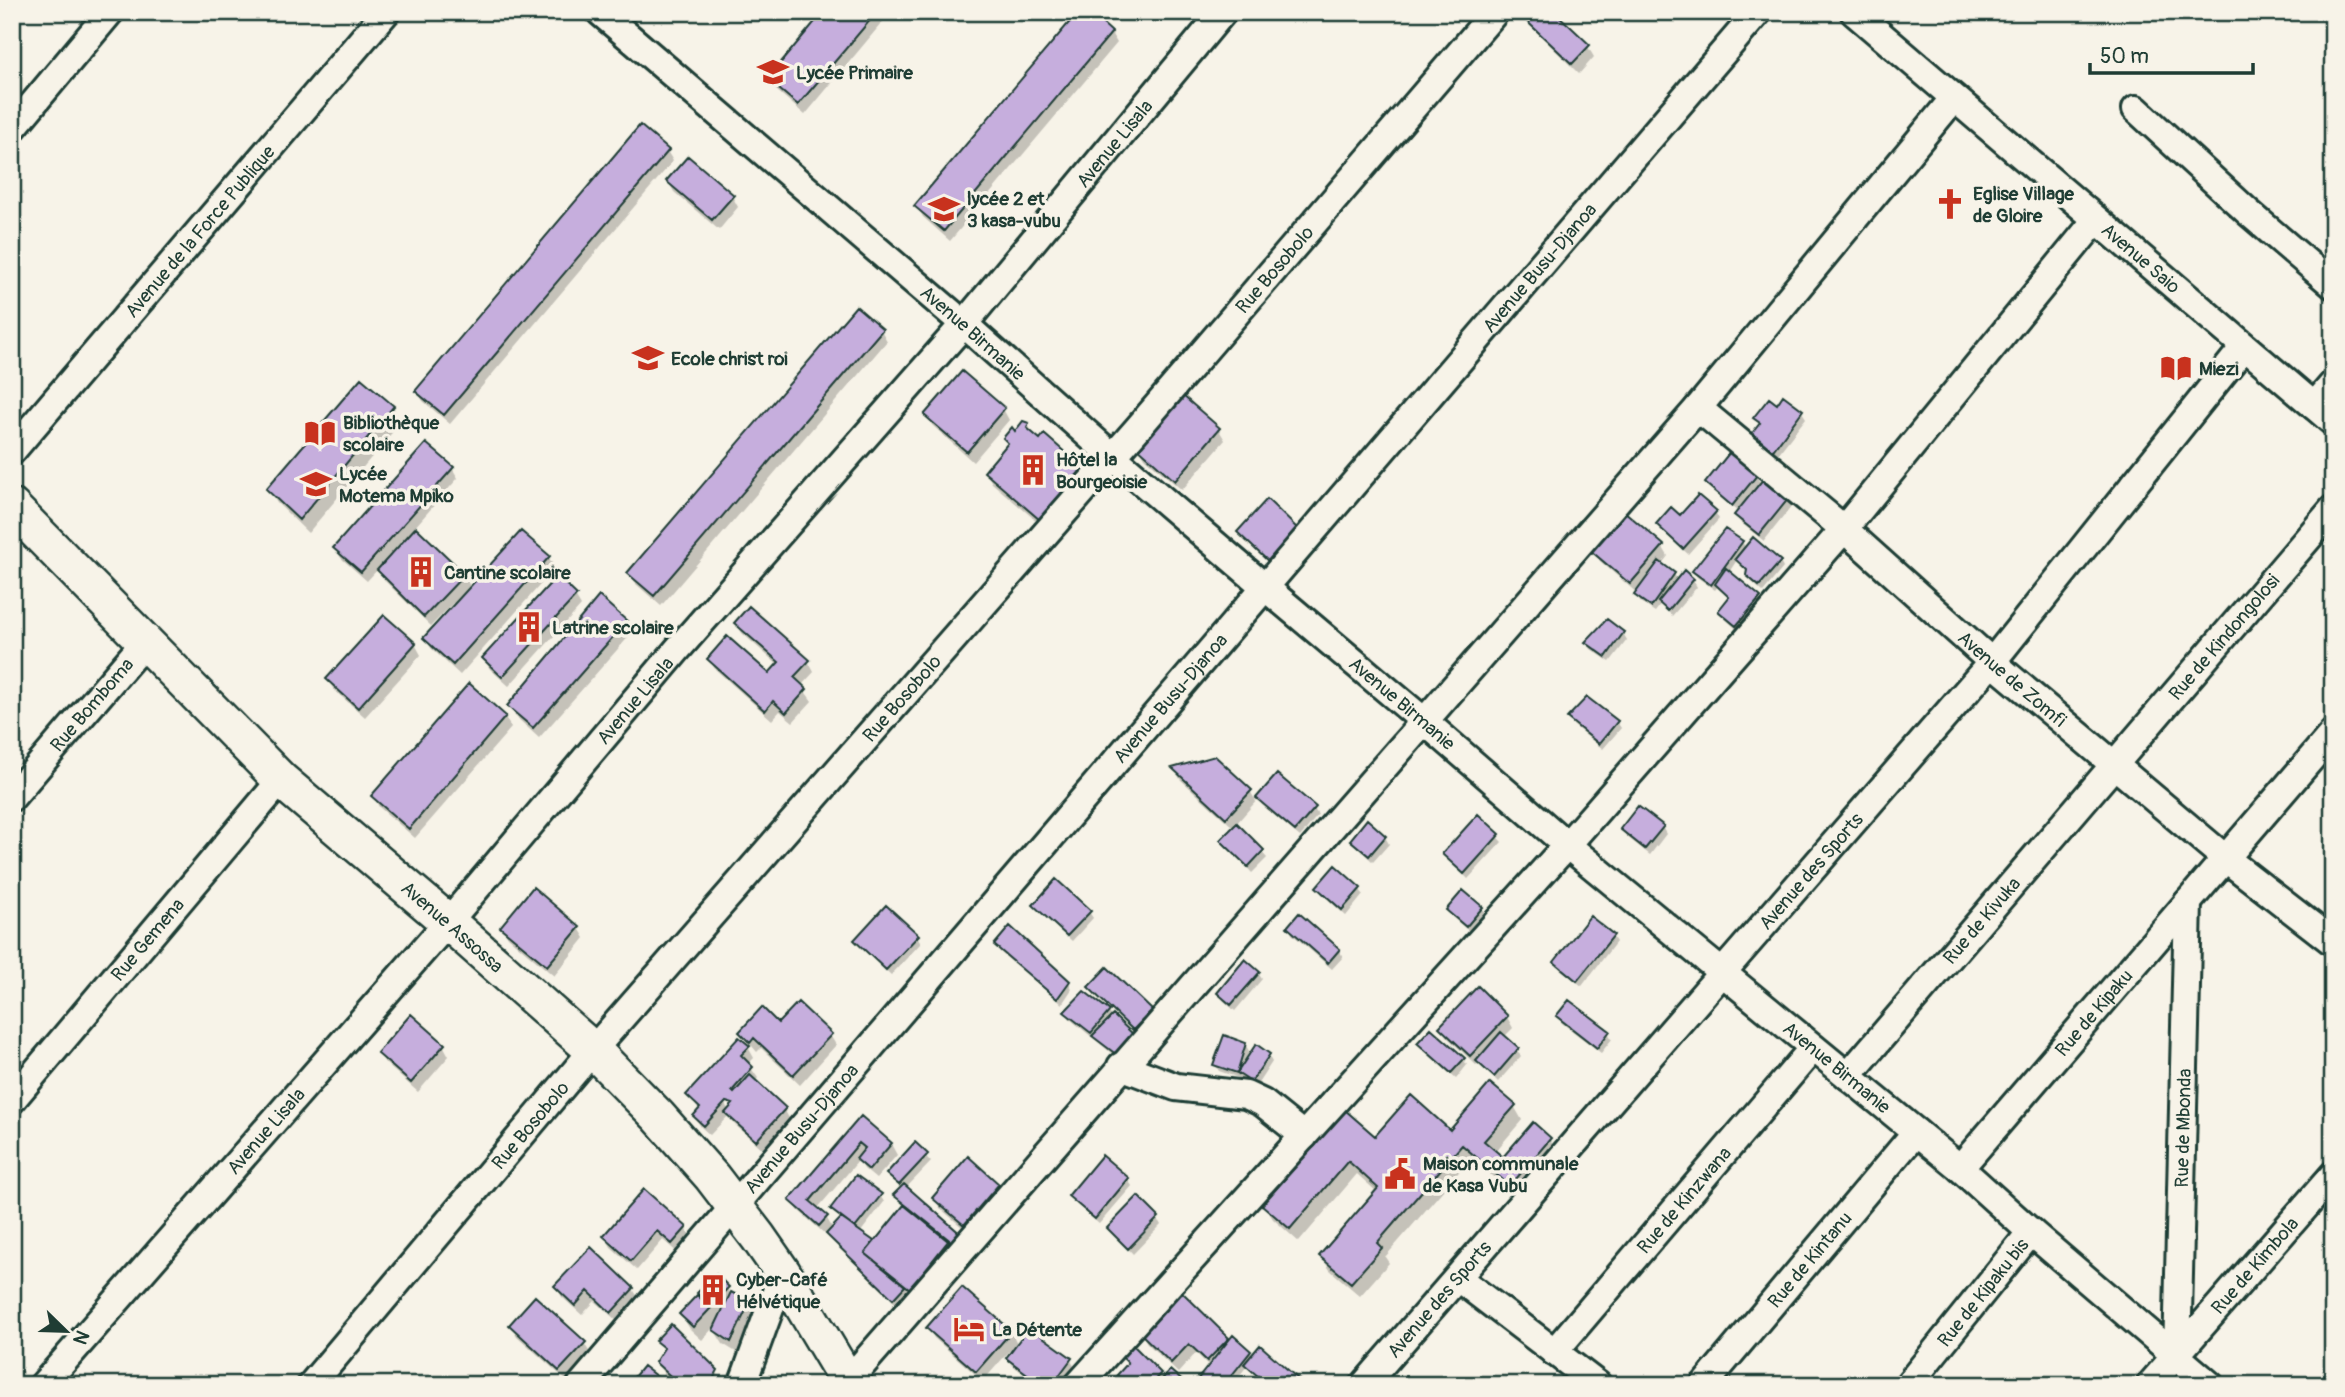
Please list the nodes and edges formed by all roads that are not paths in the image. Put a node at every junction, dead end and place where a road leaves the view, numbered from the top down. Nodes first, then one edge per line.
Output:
1 (110, 12) edge
2 (386, 12) edge
3 (600, 12) edge
4 (1223, 12) edge
5 (1495, 12) edge
6 (1758, 12) edge
7 (1854, 12) edge
8 (1954, 98) junction
9 (2136, 109) dead end
10 (12, 129) edge
11 (2096, 220) junction
12 (2333, 285) edge
13 (964, 324) junction
14 (2244, 347) junction
15 (2333, 384) edge
16 (1698, 408) junction
17 (2323, 414) edge
18 (12, 451) edge
19 (1112, 456) junction
20 (12, 507) edge
21 (2333, 509) edge
22 (1844, 529) junction
23 (1266, 588) junction
24 (145, 643) junction
25 (1992, 662) junction
26 (1424, 721) junction
27 (2333, 733) edge
28 (2115, 766) junction
29 (281, 780) junction
30 (12, 797) edge
31 (1567, 845) junction
32 (2225, 858) junction
33 (2188, 902) junction
34 (448, 922) junction
35 (2333, 942) edge
36 (1721, 974) junction
37 (1813, 1048) junction
38 (593, 1050) junction
39 (1121, 1066) junction
40 (1848, 1076) junction
41 (12, 1100) edge
42 (1916, 1132) junction
43 (1304, 1136) junction
44 (1960, 1168) junction
45 (2333, 1175) edge
46 (734, 1205) junction
47 (2031, 1232) junction
48 (783, 1273) junction
49 (1458, 1278) junction
50 (1554, 1352) junction
51 (2177, 1356) junction
52 (849, 1383) edge
53 (43, 1385) edge
54 (311, 1385) edge
55 (581, 1385) edge
56 (742, 1385) edge
57 (1078, 1385) edge
58 (1364, 1385) edge
59 (1598, 1385) edge
60 (1704, 1385) edge
61 (1908, 1385) edge
62 (2150, 1385) edge
63 (2210, 1385) edge

1 - 10 street
2 - 18 street, Avenue de la Force Publique
3 - 13 street, Avenue Birmanie
4 - 13 street, Avenue Lisala
5 - 19 street, Rue Bosobolo
6 - 23 street, Avenue Busu-Djanoa
7 - 8 street, Avenue Saio
8 - 11 street, Avenue Saio
8 - 16 street
9 - 12 street
11 - 14 street, Avenue Saio
11 - 22 street
13 - 19 street, Avenue Birmanie
13 - 34 street, Avenue Lisala
14 - 17 street, Avenue Saio
14 - 25 street, Avenue des Sports
15 - 17 street
16 - 22 street, Avenue de Zomfi
16 - 26 street
19 - 23 street, Avenue Birmanie
19 - 38 street, Rue Bosobolo
20 - 24 main road, Avenue Assossa
21 - 28 street, Rue de Kindongolosi
22 - 25 street, Avenue de Zomfi
22 - 31 street
23 - 26 street, Avenue Birmanie
23 - 46 street, Avenue Busu-Djanoa
24 - 29 main road, Avenue Assossa
24 - 30 street, Rue Bomboma
25 - 28 street, Avenue de Zomfi
25 - 36 street, Avenue des Sports
26 - 31 street, Avenue Birmanie
26 - 39 street
27 - 32 street, Rue de Kipaku
28 - 32 street, Avenue de Zomfi
28 - 40 street, Rue de Kivuka
29 - 34 main road, Avenue Assossa
29 - 41 street, Rue Gemena
31 - 36 street, Avenue Birmanie
31 - 43 street
32 - 33 street, Rue de Kipaku
32 - 35 street, Avenue de Zomfi
33 - 44 street, Rue de Kipaku
33 - 51 street, Rue de Mbonda
34 - 38 main road, Avenue Assossa
34 - 53 street, Avenue Lisala
36 - 37 street, Avenue Birmanie
36 - 49 street, Avenue des Sports
37 - 40 street, Avenue Birmanie
37 - 50 street, Rue de Kinzwana
38 - 46 main road, Avenue Assossa
38 - 54 street, Rue Bosobolo
39 - 43 street
39 - 52 street
40 - 42 street, Avenue Birmanie
42 - 44 street, Avenue Birmanie
42 - 60 street, Rue de Kintanu
43 - 57 street
44 - 47 street, Avenue Birmanie
45 - 51 street, Rue de Kimbola
46 - 48 main road, Avenue Assossa
46 - 55 street, Avenue Busu-Djanoa
47 - 51 street, Avenue Birmanie
47 - 61 street, Rue de Kipaku bis
48 - 52 main road, Avenue Assossa
48 - 56 street
49 - 50 street
49 - 58 street, Avenue des Sports
50 - 59 street
51 - 62 street, Rue de Kimbola
51 - 63 street, Avenue Birmanie

